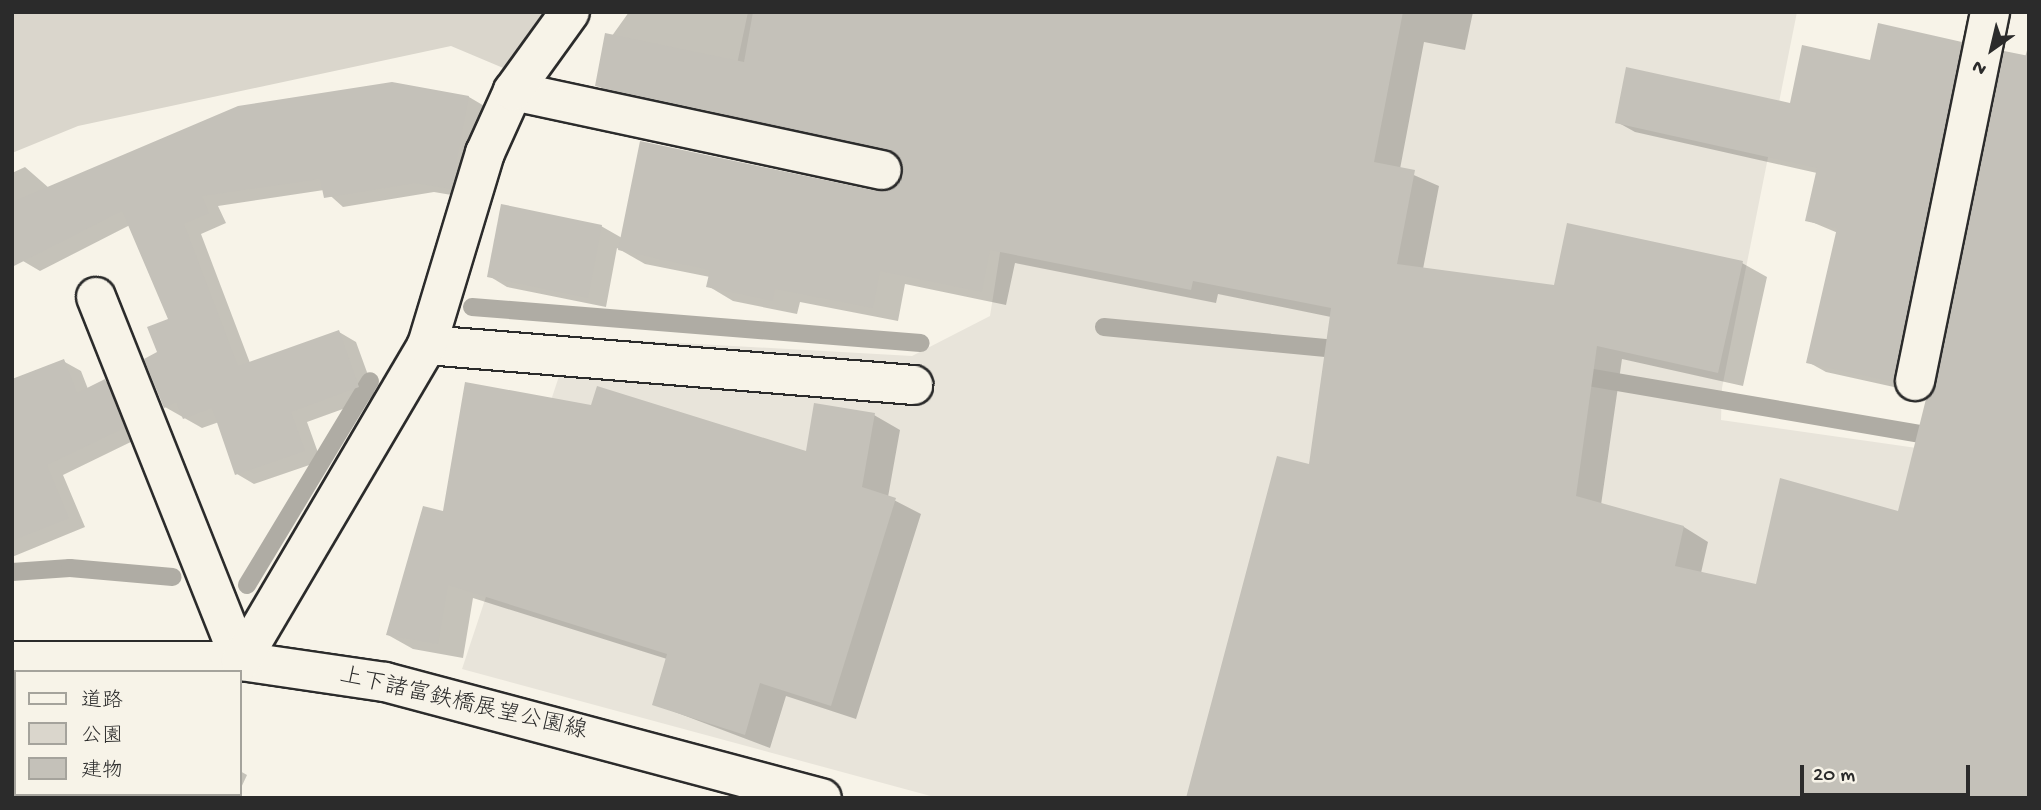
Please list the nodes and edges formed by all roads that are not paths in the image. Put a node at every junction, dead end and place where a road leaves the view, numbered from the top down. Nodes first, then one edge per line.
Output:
1 (570, 12) edge
2 (1990, 12) edge
3 (513, 91) junction
4 (882, 170) dead end
5 (96, 297) dead end
6 (427, 345) junction
7 (1915, 381) dead end
8 (913, 385) dead end
9 (12, 661) edge
10 (241, 661) junction
11 (822, 798) edge

1 - 3 street
2 - 7 street
3 - 4 street
3 - 6 street
5 - 10 street
6 - 8 street
6 - 10 street
9 - 10 street, 上下諸富鉄橋展望公園線
10 - 11 street, 上下諸富鉄橋展望公園線

